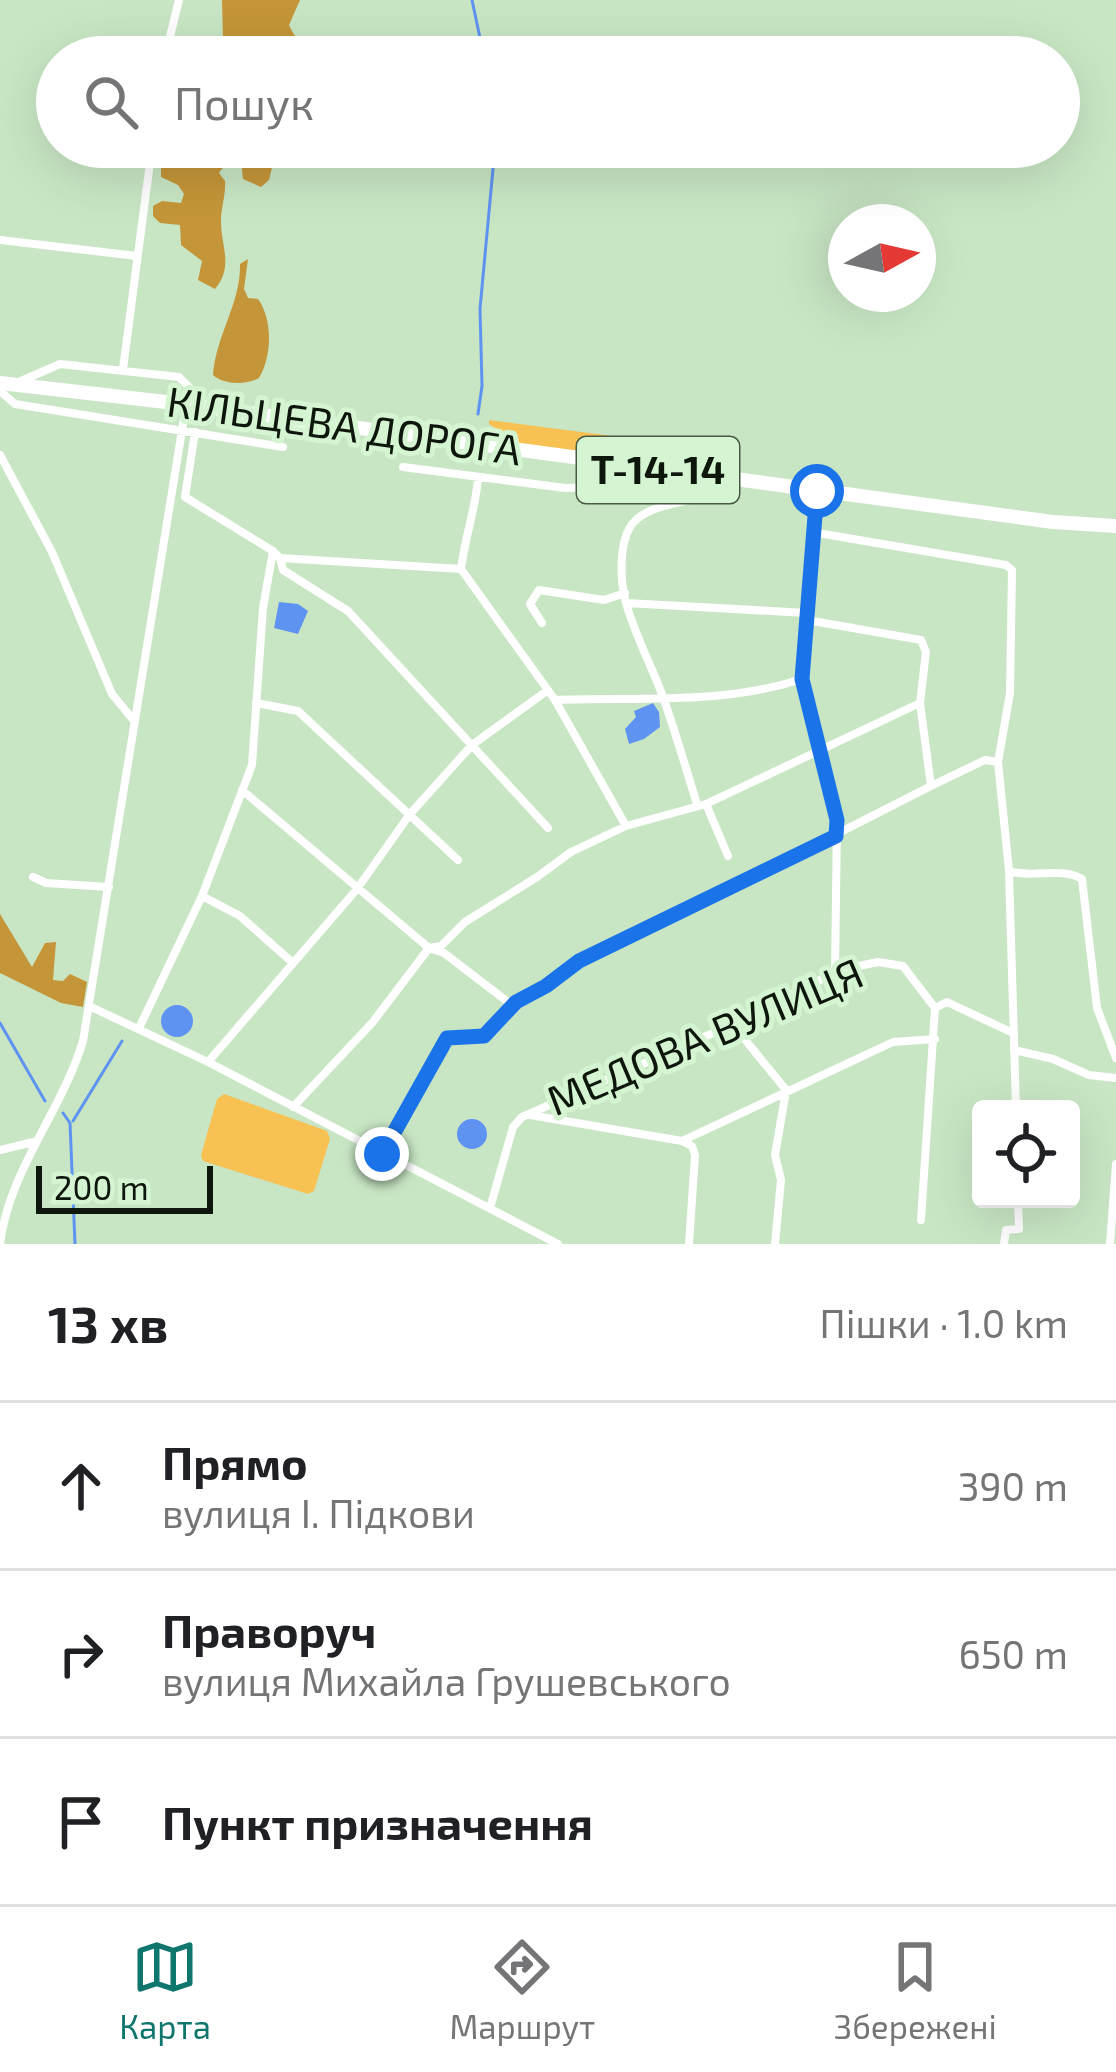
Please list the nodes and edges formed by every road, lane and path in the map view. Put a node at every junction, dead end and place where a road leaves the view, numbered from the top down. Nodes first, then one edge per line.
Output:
1 (179, 0) edge
2 (170, 36) edge
3 (149, 168) edge
4 (0, 240) edge
5 (137, 256) junction
6 (123, 369) junction
7 (5, 386) edge
8 (182, 429) junction
9 (195, 432) junction
10 (283, 447) dead end
11 (0, 454) edge
12 (403, 467) dead end
13 (478, 479) junction
14 (719, 484) junction
15 (817, 491) junction
16 (1116, 526) edge
17 (812, 532) junction
18 (276, 555) junction
19 (460, 569) junction
20 (625, 598) junction
21 (807, 616) junction
22 (542, 623) dead end
23 (802, 679) junction
24 (548, 690) junction
25 (662, 696) junction
26 (555, 700) junction
27 (256, 703) junction
28 (920, 703) junction
29 (135, 722) junction
30 (472, 745) junction
31 (818, 749) junction
32 (998, 762) junction
33 (931, 786) junction
34 (242, 790) junction
35 (702, 804) junction
36 (410, 814) junction
37 (626, 826) junction
38 (548, 828) dead end
39 (836, 836) junction
40 (728, 856) dead end
41 (458, 860) dead end
42 (1009, 871) junction
43 (33, 877) dead end
44 (109, 887) junction
45 (357, 889) junction
46 (202, 896) junction
47 (429, 948) junction
48 (293, 963) junction
49 (835, 972) junction
50 (513, 1005) junction
51 (89, 1006) junction
52 (934, 1008) junction
53 (729, 1027) junction
54 (139, 1028) junction
55 (1013, 1033) junction
56 (935, 1039) junction
57 (1015, 1050) junction
58 (1116, 1058) edge
59 (208, 1062) junction
60 (1116, 1078) edge
61 (786, 1090) junction
62 (1016, 1100) edge
63 (293, 1107) junction
64 (526, 1114) junction
65 (682, 1141) junction
66 (35, 1142) junction
67 (0, 1150) edge
68 (382, 1154) junction
69 (1116, 1164) edge
70 (490, 1208) junction
71 (1018, 1208) edge
72 (2, 1216) edge
73 (921, 1220) dead end
74 (0, 1244) edge
75 (558, 1244) edge
76 (689, 1244) edge
77 (775, 1244) edge
78 (1004, 1244) edge
79 (1110, 1244) edge

1 - 2 street
3 - 5 street
4 - 5 street
5 - 6 street
6 - 7 street
6 - 8 street
7 - 8 street
7 - 14 highway, КІЛЬЦЕВА ДОРОГА / Т-14-14
8 - 9 street
8 - 29 street
9 - 10 street
9 - 18 street
11 - 29 street
12 - 13 street
13 - 14 street
13 - 19 street
14 - 15 highway, КІЛЬЦЕВА ДОРОГА / Т-14-14
14 - 20 street
15 - 16 highway, КІЛЬЦЕВА ДОРОГА / Т-14-14
15 - 17 street
17 - 21 street
17 - 32 street
18 - 19 street
18 - 27 street
18 - 30 street
19 - 24 street
20 - 21 street
20 - 22 street
20 - 25 street
21 - 23 street
21 - 28 street
23 - 25 street
23 - 31 street
24 - 26 street
24 - 30 street
25 - 26 street
25 - 35 street
26 - 37 street
27 - 34 street
27 - 36 street
28 - 31 street
28 - 33 street
29 - 44 street
30 - 36 street
30 - 38 street
31 - 35 street
31 - 39 street
32 - 33 street
32 - 42 street
33 - 39 street
34 - 45 street
34 - 46 street
35 - 37 street
35 - 40 street
36 - 41 street
36 - 45 street
37 - 47 street
39 - 49 street
39 - 50 street
42 - 55 street
42 - 58 street
43 - 44 street
44 - 51 street
45 - 47 street
45 - 48 street
46 - 48 street
46 - 54 street
47 - 50 street
47 - 63 street
48 - 59 street
49 - 52 street, МЕДОВА ВУЛИЦЯ
49 - 53 street, МЕДОВА ВУЛИЦЯ
50 - 68 street
51 - 54 street
51 - 66 street
52 - 55 street
52 - 56 street
53 - 61 street
53 - 64 street, МЕДОВА ВУЛИЦЯ
54 - 59 street
55 - 57 street
56 - 61 street
56 - 73 street
57 - 60 street
57 - 62 street
59 - 63 street
61 - 65 street
61 - 77 street
63 - 68 street
64 - 65 street
64 - 70 street, МЕДОВА ВУЛИЦЯ
65 - 76 street
66 - 67 street
66 - 72 street
68 - 70 street
69 - 79 street
70 - 75 street
71 - 78 street
72 - 74 street

